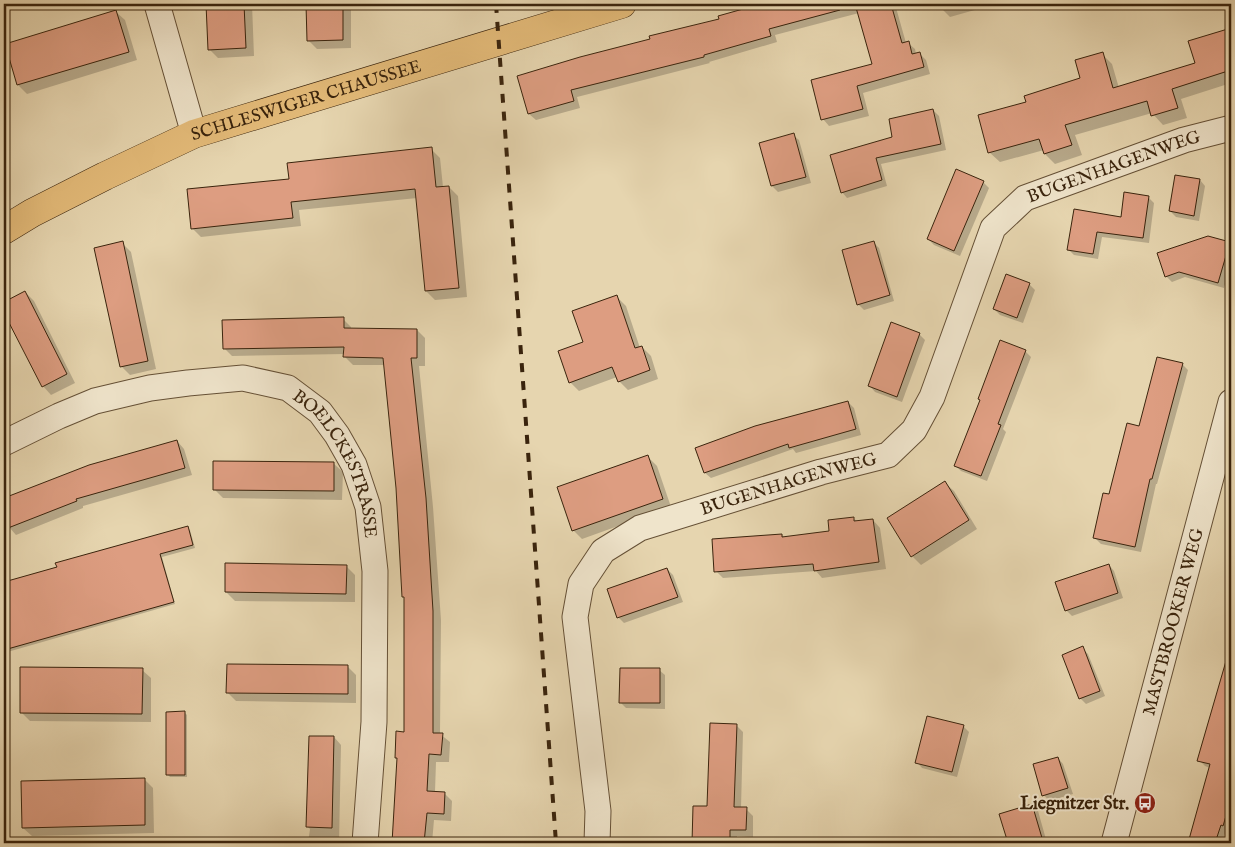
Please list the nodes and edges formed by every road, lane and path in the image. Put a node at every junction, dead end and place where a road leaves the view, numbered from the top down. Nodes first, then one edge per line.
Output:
1 (157, 4) edge
2 (622, 4) edge
3 (1231, 128) edge
4 (194, 134) junction
5 (4, 230) edge
6 (1231, 402) edge
7 (4, 443) edge
8 (365, 843) edge
9 (597, 843) edge
10 (1114, 843) edge

1 - 4 street
2 - 4 main road, SCHLESWIGER CHAUSSEE
3 - 9 street, BUGENHAGENWEG
4 - 5 main road, SCHLESWIGER CHAUSSEE
6 - 10 street, MASTBROOKER WEG
7 - 8 street, BOELCKESTRASSE

